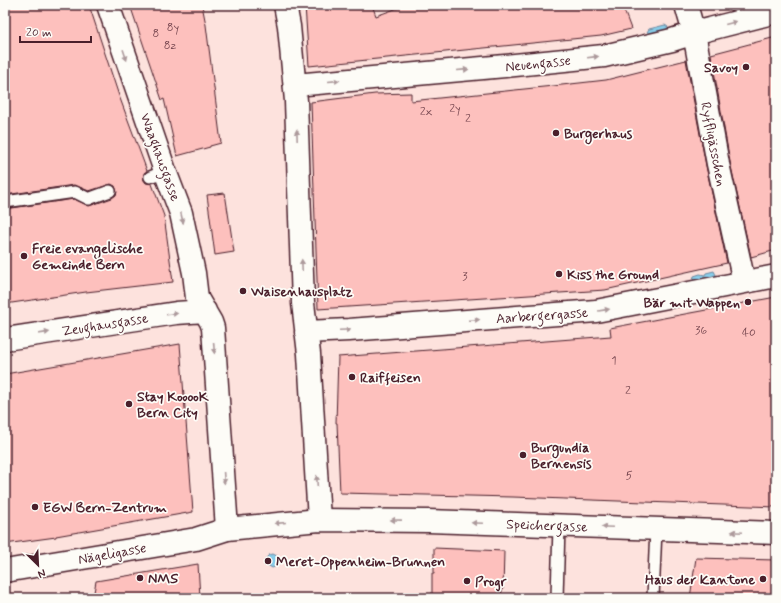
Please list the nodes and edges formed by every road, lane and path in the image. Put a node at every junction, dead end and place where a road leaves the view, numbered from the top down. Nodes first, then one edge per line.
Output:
1 (108, 5) edge
2 (285, 5) edge
3 (686, 5) edge
4 (776, 12) edge
5 (694, 33) junction
6 (295, 85) junction
7 (110, 191) dead end
8 (5, 202) edge
9 (776, 276) edge
10 (744, 282) junction
11 (205, 311) junction
12 (306, 332) junction
13 (5, 339) edge
14 (319, 520) junction
15 (559, 526) junction
16 (227, 529) junction
17 (656, 529) junction
18 (776, 533) edge
19 (5, 571) edge
20 (557, 598) edge
21 (654, 598) edge

1 -> 11 street, Waaghausgasse
2 - 6 street
3 - 5 street, Ryffligässchen
5 -> 4 street, Neuengasse
6 -> 5 street, Neuengasse
5 - 10 street, Ryffligässchen
12 -> 6 street
7 - 8 lane
9 - 10 street, Aarbergergasse
12 -> 10 street, Aarbergergasse
13 -> 11 street, Zeughausgasse
11 -> 16 street
14 -> 12 street
15 -> 14 street, Speichergasse
14 -> 16 street
17 -> 15 street, Speichergasse
15 - 20 lane
16 - 19 street, Nägeligasse
18 -> 17 street, Speichergasse
17 - 21 lane

